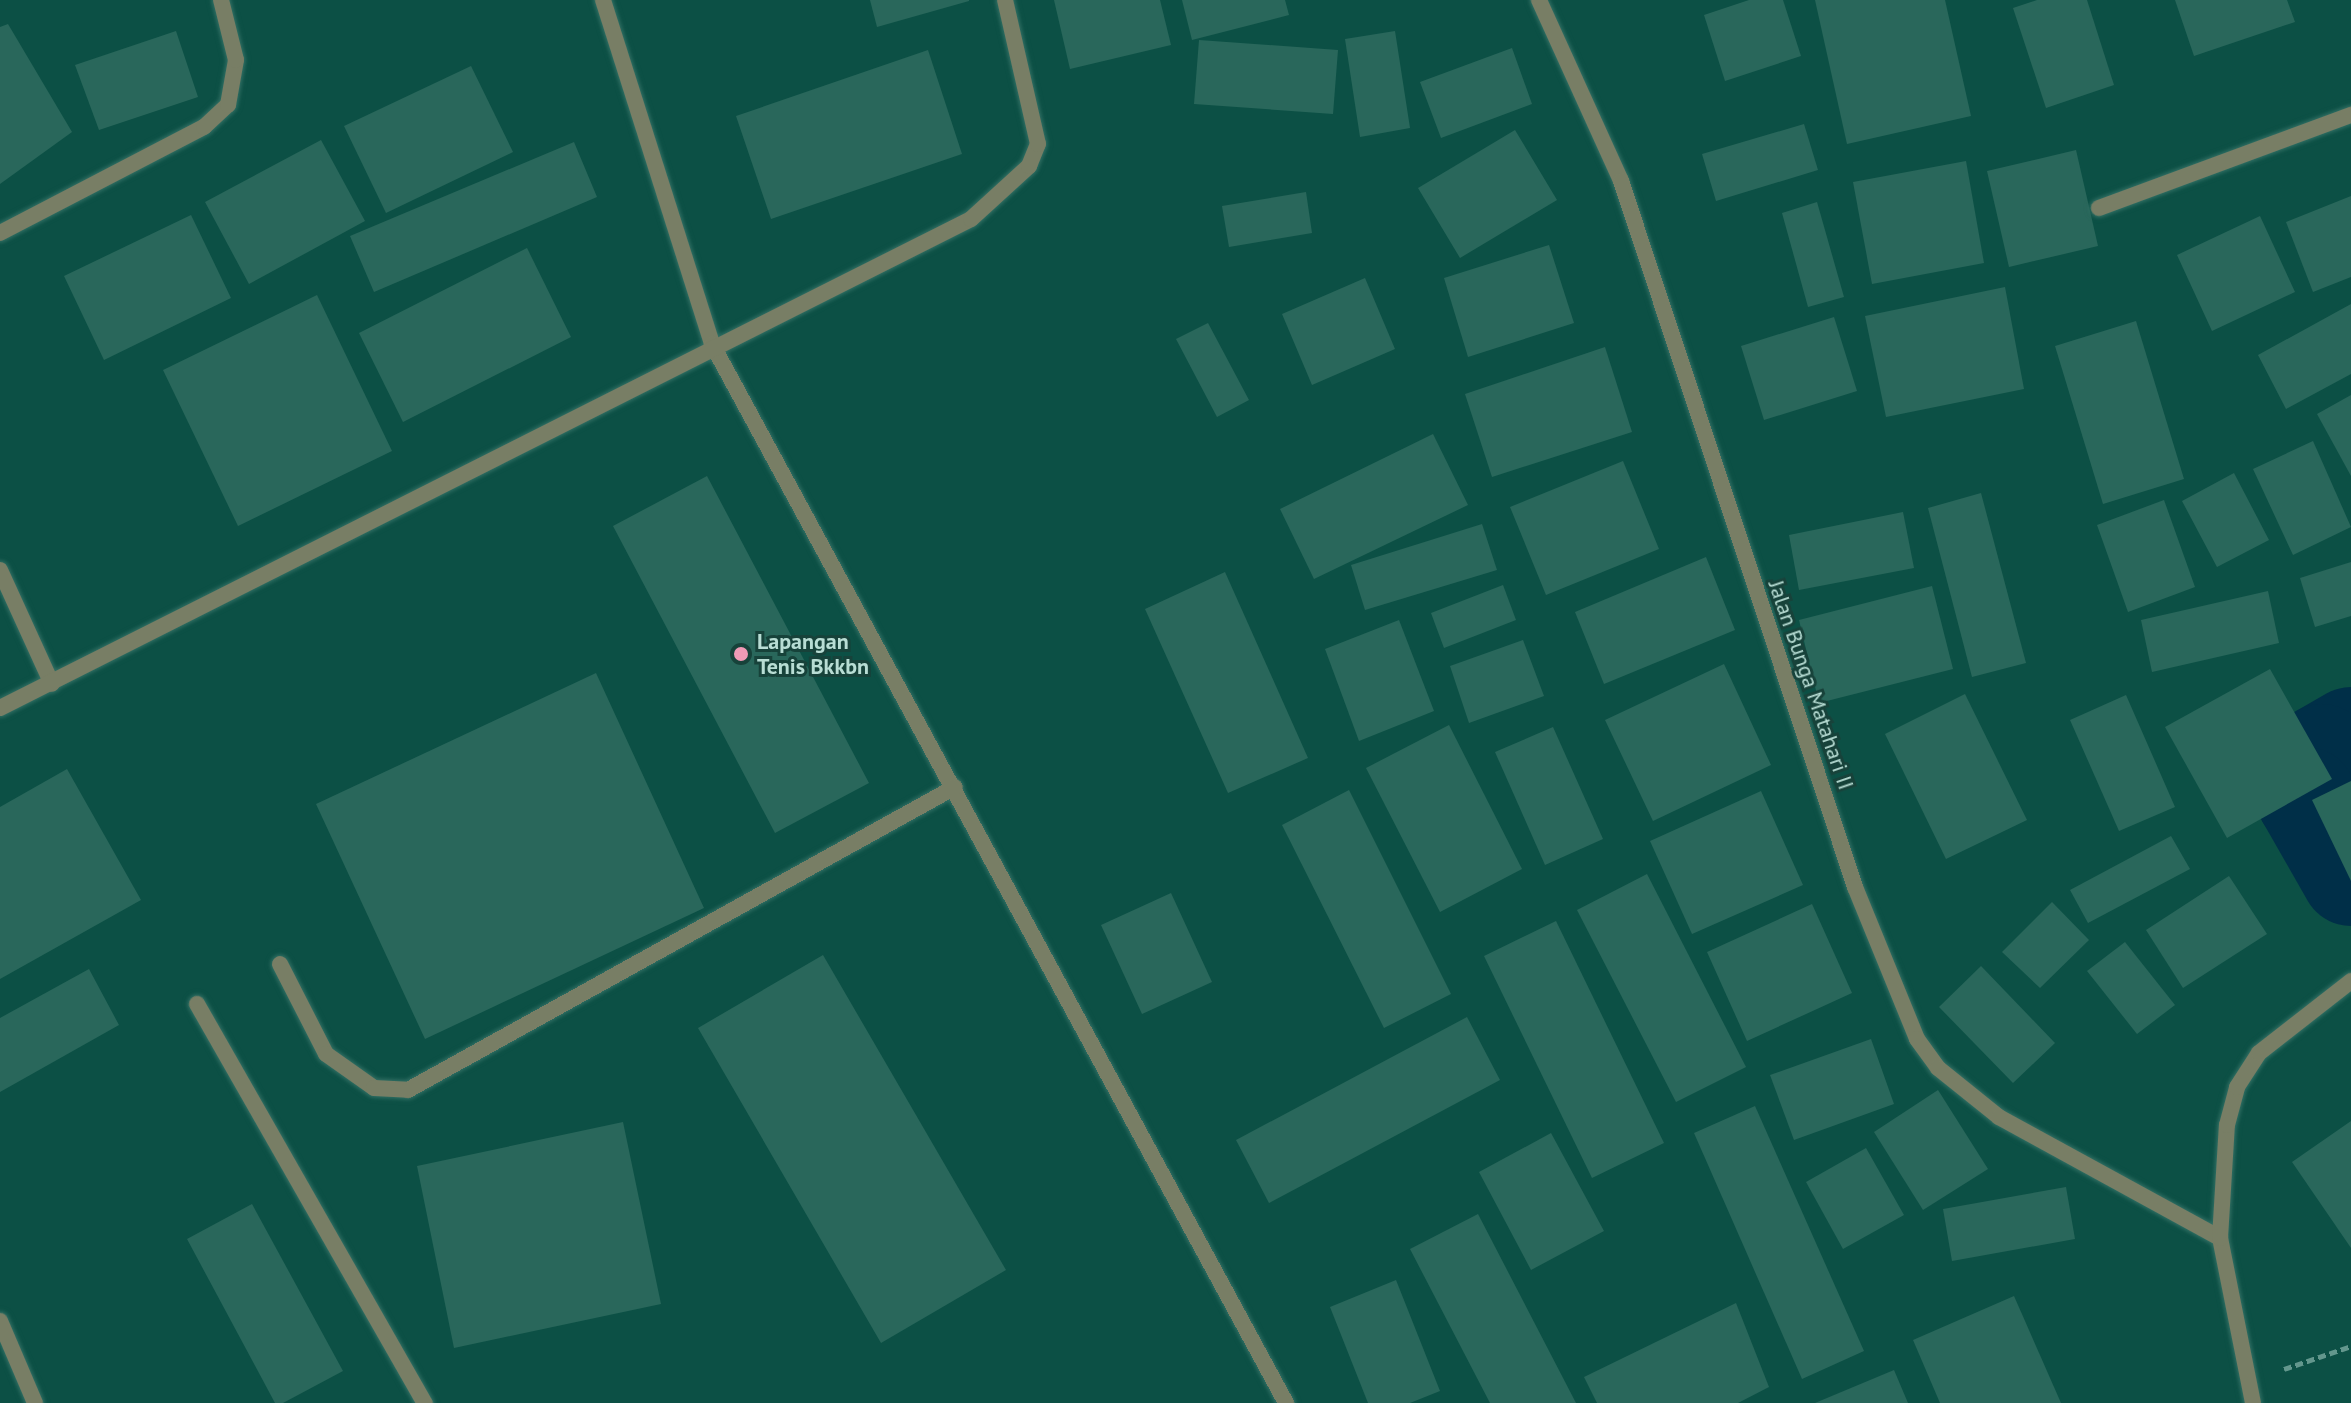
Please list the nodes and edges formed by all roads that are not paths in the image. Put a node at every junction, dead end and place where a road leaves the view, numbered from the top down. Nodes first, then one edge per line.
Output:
1 (221, 0) edge
2 (603, 0) edge
3 (1005, 0) edge
4 (1539, 0) edge
5 (2351, 115) edge
6 (2099, 208) dead end
7 (0, 233) edge
8 (712, 344) junction
9 (0, 570) edge
10 (52, 684) junction
11 (0, 708) edge
12 (955, 787) junction
13 (280, 964) dead end
14 (2351, 981) edge
15 (197, 1004) dead end
16 (2220, 1238) junction
17 (0, 1321) edge
18 (35, 1403) edge
19 (425, 1403) edge
20 (1286, 1403) edge
21 (2253, 1403) edge

1 - 7 street
2 - 8 street
3 - 8 street
4 - 16 street, Jalan Bunga Matahari II
5 - 6 street
8 - 10 street
8 - 12 street
9 - 10 street
10 - 11 street
12 - 13 street
12 - 20 street
14 - 16 street
15 - 19 street
16 - 21 street
17 - 18 street

